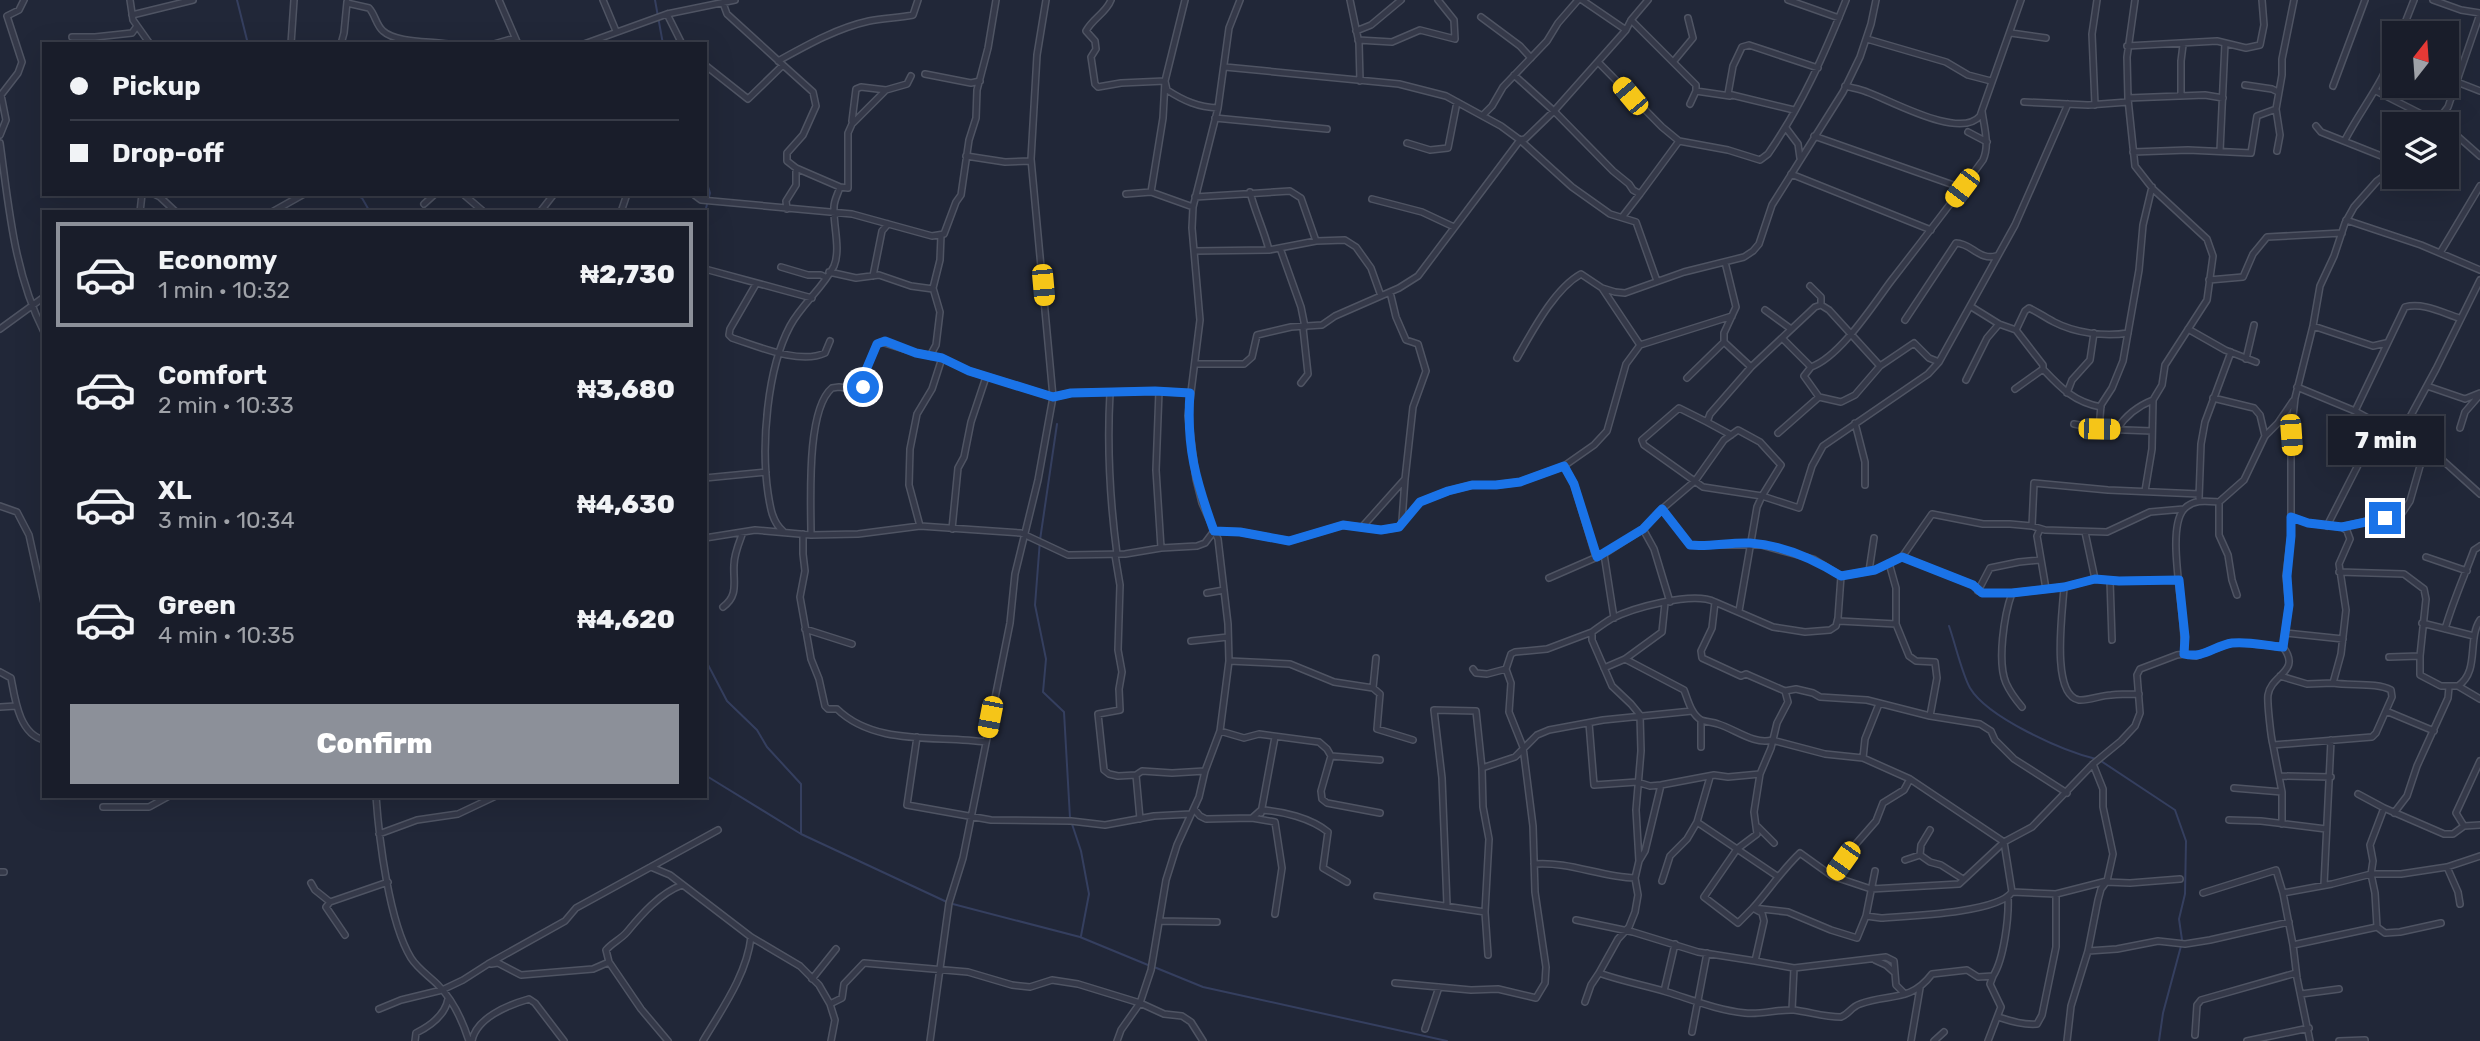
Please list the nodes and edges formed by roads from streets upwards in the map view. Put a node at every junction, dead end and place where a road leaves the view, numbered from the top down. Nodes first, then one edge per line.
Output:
1 (24, 0) edge
2 (130, 0) edge
3 (193, 0) edge
4 (294, 0) edge
5 (499, 0) edge
6 (603, 0) edge
7 (735, 0) edge
8 (918, 0) edge
9 (996, 0) edge
10 (1046, 0) edge
11 (1111, 0) edge
12 (1185, 0) edge
13 (1240, 0) edge
14 (1350, 0) edge
15 (1401, 0) edge
16 (1437, 0) edge
17 (1580, 0) edge
18 (1648, 0) edge
19 (1788, 0) edge
20 (1846, 0) edge
21 (1876, 0) edge
22 (2021, 0) edge
23 (2098, 0) edge
24 (2135, 0) edge
25 (2262, 0) edge
26 (2294, 0) edge
27 (2365, 0) edge
28 (2414, 0) edge
29 (2435, 0) edge
30 (347, 1) edge
31 (723, 3) junction
32 (2480, 14) edge
33 (132, 15) junction
34 (665, 15) junction
35 (1481, 16) dead end
36 (1688, 18) dead end
37 (1839, 18) junction
38 (1632, 20) junction
39 (2406, 21) edge
40 (137, 26) junction
41 (1626, 30) junction
42 (1356, 31) junction
43 (616, 32) junction
44 (2011, 33) junction
45 (72, 37) dead end
46 (2046, 38) dead end
47 (1867, 39) junction
48 (101, 40) edge
49 (1358, 40) junction
50 (516, 41) edge
51 (149, 42) edge
52 (291, 42) edge
53 (342, 42) edge
54 (426, 42) edge
55 (589, 42) edge
56 (681, 42) edge
57 (2225, 43) junction
58 (2183, 45) junction
59 (2127, 46) junction
60 (1531, 58) junction
61 (1674, 61) junction
62 (1598, 62) junction
63 (781, 63) junction
64 (707, 67) edge
65 (1225, 67) junction
66 (1818, 68) junction
67 (925, 74) dead end
68 (1514, 75) junction
69 (911, 76) dead end
70 (2459, 76) edge
71 (2382, 80) edge
72 (980, 81) junction
73 (1164, 81) junction
74 (1360, 81) junction
75 (1991, 81) junction
76 (2459, 83) edge
77 (2245, 85) dead end
78 (1845, 86) junction
79 (2333, 86) dead end
80 (2277, 89) junction
81 (886, 90) junction
82 (1696, 91) junction
83 (2376, 91) junction
84 (2480, 91) edge
85 (2182, 95) junction
86 (1730, 96) junction
87 (2223, 98) junction
88 (2128, 100) junction
89 (1457, 102) junction
90 (2024, 102) dead end
91 (1690, 104) dead end
92 (2068, 104) junction
93 (2095, 105) junction
94 (1218, 108) junction
95 (2276, 109) junction
96 (1794, 110) junction
97 (1554, 111) junction
98 (1982, 111) junction
99 (2415, 112) edge
100 (1483, 115) junction
101 (1215, 118) junction
102 (852, 124) junction
103 (2316, 126) dead end
104 (1786, 128) junction
105 (1327, 129) dead end
106 (1968, 132) dead end
107 (1, 133) edge
108 (1814, 136) junction
109 (2459, 137) edge
110 (2345, 140) junction
111 (1524, 141) junction
112 (1679, 141) junction
113 (1987, 142) junction
114 (0, 143) edge
115 (1408, 143) dead end
116 (1809, 143) junction
117 (1798, 144) junction
118 (2220, 151) junction
119 (2277, 151) dead end
120 (2133, 152) junction
121 (966, 156) junction
122 (2382, 156) edge
123 (2480, 156) edge
124 (1801, 158) junction
125 (1031, 162) junction
126 (796, 168) junction
127 (1791, 174) junction
128 (2382, 177) edge
129 (2480, 186) edge
130 (840, 187) junction
131 (2152, 187) junction
132 (1962, 188) junction
133 (1152, 192) junction
134 (1250, 192) junction
135 (1126, 194) dead end
136 (1640, 194) junction
137 (156, 196) edge
138 (301, 196) edge
139 (433, 196) edge
140 (465, 196) edge
141 (552, 196) edge
142 (696, 196) edge
143 (1195, 197) junction
144 (1371, 200) dead end
145 (424, 204) dead end
146 (285, 205) junction
147 (1193, 207) junction
148 (787, 209) junction
149 (174, 210) edge
150 (276, 210) edge
151 (287, 210) edge
152 (482, 210) edge
153 (542, 210) edge
154 (834, 215) junction
155 (1623, 216) junction
156 (2346, 220) junction
157 (888, 224) junction
158 (1454, 228) junction
159 (1931, 230) junction
160 (2342, 233) junction
161 (941, 235) junction
162 (1316, 241) junction
163 (1280, 248) junction
164 (1269, 250) junction
165 (1194, 251) junction
166 (2440, 253) junction
167 (1997, 256) junction
168 (1724, 262) junction
169 (781, 267) dead end
170 (707, 270) edge
171 (2480, 270) edge
172 (827, 274) junction
173 (873, 276) junction
174 (2210, 280) junction
175 (2480, 280) edge
176 (1657, 281) junction
177 (756, 284) junction
178 (1811, 286) dead end
179 (1602, 288) junction
180 (933, 289) junction
181 (1390, 292) junction
182 (1381, 296) junction
183 (42, 298) edge
184 (812, 298) junction
185 (1821, 305) junction
186 (31, 306) junction
187 (1970, 306) junction
188 (1765, 310) dead end
189 (1732, 316) junction
190 (2459, 318) junction
191 (1905, 320) dead end
192 (1999, 324) junction
193 (2254, 325) dead end
194 (2313, 326) junction
195 (1304, 327) junction
196 (0, 328) edge
197 (42, 328) edge
198 (1791, 329) junction
199 (2188, 329) junction
200 (2016, 330) junction
201 (2094, 333) junction
202 (2128, 333) junction
203 (1851, 334) junction
204 (1782, 338) junction
205 (830, 341) dead end
206 (1724, 342) junction
207 (2386, 343) junction
208 (1640, 345) junction
209 (2231, 352) junction
210 (780, 353) junction
211 (930, 356) junction
212 (2244, 357) junction
213 (942, 358) junction
214 (1517, 358) dead end
215 (1939, 362) junction
216 (2256, 362) dead end
217 (1195, 364) junction
218 (1811, 366) junction
219 (1880, 366) junction
220 (1751, 367) junction
221 (2043, 369) junction
222 (986, 377) junction
223 (1687, 378) dead end
224 (1966, 380) dead end
225 (1301, 383) dead end
226 (2427, 386) junction
227 (2297, 387) junction
228 (2015, 390) dead end
229 (1159, 391) junction
230 (1110, 393) junction
231 (1190, 393) junction
232 (2067, 393) junction
233 (2480, 394) edge
234 (1053, 397) junction
235 (1819, 397) junction
236 (2213, 398) junction
237 (2295, 398) junction
238 (2153, 400) junction
239 (2101, 407) junction
240 (2355, 411) junction
241 (1707, 422) junction
242 (1855, 423) junction
243 (2074, 424) dead end
244 (2379, 424) junction
245 (2460, 428) dead end
246 (2099, 429) junction
247 (2117, 429) junction
248 (2403, 429) junction
249 (2152, 431) junction
250 (1778, 433) dead end
251 (1731, 435) junction
252 (2265, 436) junction
253 (2429, 450) junction
254 (1564, 466) junction
255 (765, 472) junction
256 (707, 478) edge
257 (1405, 479) junction
258 (1695, 481) junction
259 (1866, 485) dead end
260 (2145, 491) junction
261 (2480, 494) edge
262 (1762, 496) junction
263 (2199, 497) junction
264 (2219, 502) junction
265 (0, 506) edge
266 (1662, 509) junction
267 (2184, 509) junction
268 (2291, 517) junction
269 (1402, 521) junction
270 (920, 526) junction
271 (1363, 526) junction
272 (2032, 526) junction
273 (2327, 526) junction
274 (2342, 527) junction
275 (2040, 528) junction
276 (952, 529) junction
277 (1643, 529) junction
278 (783, 531) junction
279 (1214, 531) junction
280 (743, 532) junction
281 (2085, 532) junction
282 (803, 534) junction
283 (1025, 534) junction
284 (811, 535) junction
285 (707, 538) edge
286 (1874, 538) dead end
287 (1751, 543) junction
288 (2480, 546) edge
289 (1161, 548) junction
290 (1116, 554) junction
291 (1604, 554) junction
292 (1597, 557) junction
293 (1902, 557) junction
294 (2426, 557) dead end
295 (2040, 561) junction
296 (1889, 563) junction
297 (2466, 570) junction
298 (1869, 571) junction
299 (2339, 572) junction
300 (1841, 576) junction
301 (1549, 578) dead end
302 (2095, 579) junction
303 (2110, 580) junction
304 (2179, 580) junction
305 (2064, 587) junction
306 (2046, 589) junction
307 (1224, 590) junction
308 (1978, 591) junction
309 (1207, 593) dead end
310 (2012, 593) junction
311 (42, 594) edge
312 (2237, 595) dead end
313 (1667, 602) junction
314 (1714, 603) junction
315 (723, 607) dead end
316 (1739, 611) junction
317 (1614, 618) junction
318 (1838, 618) junction
319 (2480, 620) edge
320 (2422, 622) junction
321 (1896, 624) junction
322 (805, 629) junction
323 (2445, 629) junction
324 (1592, 632) junction
325 (2285, 633) junction
326 (2474, 636) junction
327 (1228, 637) junction
328 (2343, 639) junction
329 (2112, 640) dead end
330 (1191, 641) dead end
331 (852, 644) dead end
332 (2283, 647) junction
333 (2184, 654) junction
334 (2420, 656) junction
335 (2389, 657) dead end
336 (1376, 658) dead end
337 (1625, 659) junction
338 (2473, 659) junction
339 (1229, 661) junction
340 (2480, 662) edge
341 (1604, 668) junction
342 (1473, 669) dead end
343 (1506, 669) junction
344 (0, 672) edge
345 (2280, 676) junction
346 (2333, 683) junction
347 (2458, 686) junction
348 (2449, 687) junction
349 (1373, 688) junction
350 (1785, 691) junction
351 (2139, 694) junction
352 (2480, 699) edge
353 (1879, 705) junction
354 (16, 706) junction
355 (0, 707) edge
356 (2022, 708) dead end
357 (1692, 711) junction
358 (2386, 711) junction
359 (1640, 715) junction
360 (1930, 716) junction
361 (1701, 720) junction
362 (1589, 723) junction
363 (1220, 731) junction
364 (2434, 731) junction
365 (917, 737) junction
366 (1275, 737) junction
367 (42, 739) edge
368 (1413, 740) dead end
369 (1772, 740) junction
370 (2331, 740) junction
371 (985, 741) junction
372 (2273, 745) junction
373 (1523, 747) junction
374 (1701, 747) dead end
375 (1331, 756) junction
376 (1863, 758) junction
377 (1380, 760) dead end
378 (2480, 761) edge
379 (2093, 764) junction
380 (1482, 768) junction
381 (1205, 771) junction
382 (1760, 774) junction
383 (1136, 775) junction
384 (2280, 776) junction
385 (1710, 777) junction
386 (2331, 777) junction
387 (1910, 779) junction
388 (1637, 782) junction
389 (1661, 785) junction
390 (2234, 788) dead end
391 (2282, 792) junction
392 (2067, 793) junction
393 (2358, 794) dead end
394 (165, 798) edge
395 (376, 798) edge
396 (492, 798) edge
397 (103, 807) dead end
398 (2384, 808) junction
399 (1261, 810) junction
400 (1192, 811) junction
401 (1380, 813) dead end
402 (2394, 813) junction
403 (971, 816) junction
404 (1252, 818) junction
405 (1140, 819) junction
406 (1261, 820) junction
407 (2229, 820) dead end
408 (1697, 822) junction
409 (2282, 824) junction
410 (2480, 825) edge
411 (2464, 826) junction
412 (1758, 827) junction
413 (2326, 829) junction
414 (1930, 830) dead end
415 (718, 831) dead end
416 (379, 834) junction
417 (2004, 842) junction
418 (1774, 843) dead end
419 (1737, 849) junction
420 (1920, 855) junction
421 (2480, 856) edge
422 (1905, 860) dead end
423 (1639, 861) junction
424 (1534, 864) junction
425 (651, 867) junction
426 (2447, 867) junction
427 (1875, 871) dead end
428 (2371, 874) junction
429 (1777, 876) junction
430 (1832, 876) junction
431 (1635, 878) junction
432 (1963, 879) junction
433 (2180, 879) dead end
434 (1662, 881) dead end
435 (388, 882) junction
436 (1347, 882) dead end
437 (2106, 882) junction
438 (311, 883) dead end
439 (682, 885) junction
440 (2324, 885) junction
441 (1871, 889) junction
442 (2203, 893) dead end
443 (2283, 893) junction
444 (2010, 894) junction
445 (2056, 894) junction
446 (1377, 896) dead end
447 (330, 902) junction
448 (2460, 904) dead end
449 (1447, 905) junction
450 (1753, 908) junction
451 (1486, 912) junction
452 (1275, 914) dead end
453 (1866, 916) junction
454 (1576, 920) dead end
455 (1159, 921) junction
456 (1217, 922) dead end
457 (2289, 922) junction
458 (2441, 923) dead end
459 (2377, 927) junction
460 (1625, 930) junction
461 (345, 935) dead end
462 (751, 937) junction
463 (1675, 944) junction
464 (2293, 944) junction
465 (836, 949) dead end
466 (2088, 951) junction
467 (1707, 953) junction
468 (1488, 955) dead end
469 (1755, 961) junction
470 (609, 962) junction
471 (488, 964) junction
472 (941, 968) junction
473 (1794, 968) junction
474 (1599, 974) junction
475 (2296, 974) junction
476 (1993, 976) junction
477 (812, 979) junction
478 (1395, 983) dead end
479 (1439, 987) junction
480 (1920, 988) junction
481 (2339, 989) dead end
482 (442, 990) junction
483 (1664, 991) junction
484 (1905, 994) junction
485 (2301, 994) junction
486 (448, 997) junction
487 (1585, 1002) dead end
488 (1698, 1002) junction
489 (1140, 1003) junction
490 (830, 1004) junction
491 (379, 1009) dead end
492 (1792, 1010) junction
493 (1998, 1017) junction
494 (1425, 1028) dead end
495 (2309, 1028) junction
496 (1692, 1032) dead end
497 (1944, 1032) dead end
498 (2195, 1035) dead end
499 (2254, 1040) edge
500 (2365, 1040) edge
501 (415, 1041) edge
502 (470, 1041) edge
503 (564, 1041) edge
504 (668, 1041) edge
505 (703, 1041) edge
506 (831, 1041) edge
507 (930, 1041) edge
508 (1117, 1041) edge
509 (1203, 1041) edge
510 (1911, 1041) edge
511 (1934, 1041) edge
512 (1988, 1041) edge
513 (2067, 1041) edge
514 (2247, 1041) edge
515 (2310, 1041) edge
516 (2339, 1041) edge

1 - 107 street
2 - 33 street
3 - 33 street
4 - 52 street
5 - 50 street
6 - 43 street
7 - 31 street
8 - 63 street
9 - 72 street
10 - 125 street
11 - 73 street
12 - 73 street
13 - 65 street
14 - 42 street
15 - 42 street
16 - 49 street
17 - 41 street
17 - 60 street
18 - 38 street
19 - 37 street
20 - 37 street
21 - 47 street
22 - 44 street
23 - 93 street
24 - 59 street
25 - 57 street
26 - 80 street
27 - 79 street
28 - 39 street
29 - 32 street
30 - 53 street
30 - 54 street
31 - 34 street
31 - 63 street
32 - 70 street
33 - 40 street
34 - 43 street
34 - 56 street
35 - 60 street
36 - 61 street
37 - 66 street
38 - 41 street
38 - 61 street
40 - 48 street
40 - 51 street
41 - 62 street
42 - 49 street
43 - 55 street
44 - 46 street
44 - 75 street
45 - 48 street
47 - 75 street
47 - 78 street
49 - 74 street
57 - 58 street
57 - 87 street
58 - 59 street
58 - 85 street
59 - 88 street
60 - 68 street
61 - 82 street
62 - 97 street
62 - 112 street
63 - 64 street
63 - 126 street
65 - 74 street
65 - 94 street
66 - 86 street
66 - 96 street
67 - 72 street
68 - 97 street
68 - 100 street
69 - 81 street
71 - 83 street
72 - 121 street
73 - 94 street
73 - 133 street
74 - 89 street
75 - 98 street
76 - 84 street
77 - 80 street
78 - 98 street
78 - 108 street
80 - 95 street
81 - 102 street
81 - 102 street
82 - 86 street
82 - 91 street
83 - 99 street
83 - 110 street
85 - 87 street
85 - 88 street
86 - 96 street
87 - 118 street
88 - 93 street
88 - 120 street
89 - 100 street
89 - 115 street
90 - 92 street
92 - 93 street
92 - 167 street
94 - 101 street
95 - 118 street
95 - 119 street
96 - 104 street
97 - 111 street
97 - 136 street
98 - 113 street
100 - 111 street
101 - 105 street
101 - 143 street
102 - 130 street
103 - 110 street
104 - 112 street
104 - 117 street
106 - 113 street
108 - 116 street
108 - 132 street
109 - 123 street
110 - 122 street
111 - 155 street
111 - 158 street
112 - 136 street
113 - 132 street
114 - 186 street
116 - 117 street
116 - 124 street
117 - 124 street
118 - 120 street
120 - 131 street
121 - 125 street
121 - 161 street
124 - 127 street
125 - 234 street
126 - 130 street
126 - 148 street
127 - 159 street
127 - 168 street
128 - 156 street
129 - 166 street
130 - 154 street
131 - 174 street
131 - 202 street
132 - 159 street
133 - 135 street
133 - 147 street
134 - 143 street
134 - 162 street
134 - 164 street
136 - 155 street
137 - 149 street
138 - 146 street
139 - 145 street
140 - 152 street
141 - 153 street
142 - 148 street
143 - 147 street
144 - 158 street
146 - 150 street
146 - 151 street
147 - 165 street
148 - 154 street
154 - 157 street
154 - 172 street
155 - 176 street
156 - 160 street
156 - 166 street
157 - 161 street
157 - 173 street
158 - 181 street
159 - 203 street
160 - 174 street
160 - 194 street
161 - 180 street
162 - 163 street
162 - 182 street
163 - 164 street
163 - 195 street
164 - 165 street
165 - 217 street
166 - 171 street
167 - 187 street
167 - 191 street
168 - 176 street
168 - 189 street
169 - 172 street
170 - 177 street
172 - 173 street
172 - 184 street
173 - 180 street
174 - 199 street
175 - 190 street
176 - 179 street
177 - 184 street
177 - 210 street
178 - 185 street
179 - 208 street
179 - 214 street
180 - 211 street
181 - 182 street
181 - 257 street
182 - 195 street
183 - 186 street
184 - 210 street
185 - 198 street
185 - 203 street
186 - 196 street
186 - 197 street
187 - 192 street
187 - 215 street
188 - 198 street
189 - 206 street
189 - 208 street
190 - 207 street
190 - 226 street
192 - 200 street
192 - 224 street
193 - 212 street
194 - 207 street
194 - 227 street
195 - 217 street
195 - 225 street
198 - 204 street
199 - 209 street
199 - 238 street
200 - 201 street
200 - 221 street
201 - 202 street
201 - 232 street
202 - 239 street
203 - 218 street
203 - 219 street
204 - 218 street
204 - 220 street
205 - 210 street
206 - 220 street
206 - 223 street
207 - 240 street
208 - 254 street
209 - 212 street
209 - 236 street
210 - 255 street
211 - 213 street
211 - 284 street
212 - 216 street
213 - 222 street
213 - 270 street
215 - 219 street
215 - 242 street
217 - 231 street
218 - 235 street
219 - 235 street
220 - 241 street
221 - 228 street
221 - 232 street
222 - 234 street
222 - 276 street
226 - 233 street
226 - 248 street
227 - 237 street
227 - 240 street
229 - 230 street
229 - 231 street
229 - 289 street
230 - 234 street
230 - 290 street
231 - 279 street
232 - 239 street
233 - 245 street
234 - 283 street
235 - 250 street
236 - 252 street
236 - 263 street
237 - 252 street
237 - 268 street
238 - 247 street
238 - 249 street
239 - 246 street
240 - 244 street
241 - 251 street
241 - 258 street
242 - 259 street
242 - 262 street
243 - 246 street
244 - 248 street
244 - 273 street
246 - 247 street
247 - 249 street
248 - 253 street
249 - 260 street
251 - 258 street
251 - 262 street
252 - 264 street
253 - 261 street
253 - 274 street
254 - 269 street
254 - 292 street
255 - 256 street
255 - 278 street
257 - 269 street
257 - 271 street
258 - 262 street
258 - 266 street
260 - 263 street
260 - 272 street
262 - 287 street
263 - 264 street
263 - 267 street
264 - 312 street
265 - 311 street
266 - 277 street
266 - 287 street
267 - 281 street
267 - 304 street
268 - 273 street
268 - 325 street
269 - 271 street
270 - 276 street
270 - 284 street
271 - 279 street
272 - 275 street
272 - 293 street
273 - 274 street
274 - 299 street
275 - 281 street
275 - 295 street
276 - 283 street
277 - 291 street
277 - 313 street
278 - 280 street
278 - 282 street
279 - 289 street
279 - 307 street
280 - 285 street
280 - 315 street
281 - 302 street
282 - 284 street
282 - 322 street
283 - 290 street
283 - 371 street
286 - 298 street
287 - 300 street
287 - 316 street
288 - 297 street
289 - 290 street
290 - 383 street
291 - 292 street
291 - 317 street
292 - 301 street
293 - 296 street
293 - 308 street
294 - 297 street
295 - 306 street
295 - 308 street
296 - 298 street
296 - 321 street
297 - 323 street
298 - 300 street
299 - 320 street
299 - 328 street
300 - 318 street
302 - 303 street
302 - 305 street
303 - 304 street
303 - 329 street
304 - 333 street
305 - 306 street
305 - 351 street
306 - 310 street
307 - 309 street
307 - 327 street
308 - 310 street
310 - 356 street
313 - 314 street
313 - 317 street
313 - 337 street
314 - 316 street
314 - 350 street
316 - 318 street
317 - 324 street
318 - 321 street
319 - 326 street
320 - 323 street
320 - 334 street
321 - 360 street
322 - 331 street
322 - 365 street
323 - 326 street
324 - 341 street
324 - 343 street
325 - 328 street
325 - 332 street
326 - 338 street
327 - 330 street
327 - 339 street
328 - 346 street
332 - 333 street
332 - 345 street
333 - 351 street
334 - 335 street
334 - 348 street
336 - 349 street
337 - 341 street
337 - 357 street
338 - 340 street
338 - 347 street
339 - 349 street
339 - 363 street
341 - 359 street
342 - 343 street
343 - 373 street
344 - 354 street
345 - 346 street
345 - 372 street
346 - 358 street
347 - 348 street
347 - 352 street
348 - 364 street
349 - 368 street
350 - 353 street
350 - 369 street
351 - 379 street
353 - 360 street
353 - 376 street
354 - 355 street
354 - 367 street
357 - 359 street
357 - 361 street
358 - 364 street
358 - 370 street
359 - 362 street
359 - 388 street
360 - 392 street
361 - 369 street
361 - 374 street
362 - 373 street
362 - 388 street
363 - 366 street
363 - 381 street
364 - 402 street
365 - 371 street
365 - 403 street
366 - 375 street
366 - 399 street
369 - 376 street
369 - 382 street
370 - 372 street
370 - 386 street
371 - 403 street
372 - 384 street
373 - 380 street
373 - 424 street
375 - 377 street
375 - 401 street
376 - 387 street
378 - 411 street
379 - 392 street
379 - 437 street
380 - 449 street
380 - 451 street
381 - 383 street
381 - 400 street
382 - 385 street
382 - 412 street
383 - 405 street
384 - 386 street
384 - 391 street
385 - 389 street
385 - 408 street
386 - 413 street
387 - 417 street
387 - 430 street
388 - 389 street
388 - 423 street
389 - 423 street
390 - 391 street
391 - 409 street
392 - 417 street
393 - 398 street
394 - 397 street
395 - 416 street
396 - 416 street
398 - 402 street
398 - 428 street
399 - 404 street
399 - 406 street
399 - 436 street
400 - 404 street
400 - 405 street
400 - 455 street
402 - 411 street
403 - 405 street
403 - 472 street
404 - 406 street
406 - 452 street
407 - 409 street
408 - 419 street
408 - 434 street
409 - 413 street
410 - 411 street
412 - 418 street
412 - 419 street
413 - 440 street
414 - 420 street
415 - 425 street
416 - 435 street
417 - 432 street
417 - 444 street
419 - 429 street
419 - 450 street
420 - 422 street
420 - 432 street
421 - 426 street
423 - 431 street
424 - 431 street
424 - 479 street
425 - 439 street
425 - 471 street
426 - 428 street
426 - 448 street
427 - 441 street
428 - 440 street
428 - 459 street
429 - 430 street
429 - 450 street
430 - 441 street
431 - 460 street
432 - 441 street
433 - 437 street
435 - 447 street
435 - 482 street
437 - 445 street
437 - 466 street
438 - 447 street
439 - 462 street
439 - 470 street
440 - 443 street
441 - 453 street
442 - 443 street
443 - 457 street
444 - 445 street
444 - 453 street
444 - 476 street
445 - 493 street
446 - 449 street
447 - 461 street
449 - 451 street
450 - 453 street
450 - 469 street
451 - 468 street
454 - 460 street
455 - 456 street
455 - 489 street
457 - 464 street
457 - 466 street
458 - 459 street
459 - 464 street
460 - 463 street
460 - 474 street
462 - 477 street
462 - 505 street
463 - 467 street
463 - 483 street
464 - 475 street
465 - 477 street
466 - 513 street
467 - 469 street
467 - 488 street
469 - 473 street
470 - 471 street
470 - 504 street
471 - 482 street
472 - 489 street
472 - 490 street
472 - 507 street
473 - 484 street
473 - 492 street
474 - 483 street
474 - 487 street
475 - 485 street
475 - 498 street
476 - 480 street
476 - 493 street
477 - 490 street
478 - 479 street
479 - 494 street
480 - 484 street
480 - 510 street
481 - 485 street
482 - 486 street
482 - 491 street
483 - 488 street
484 - 492 street
485 - 495 street
486 - 501 street
486 - 502 street
488 - 492 street
488 - 496 street
489 - 508 street
489 - 509 street
490 - 506 street
493 - 512 street
495 - 499 street
495 - 515 street
497 - 511 street
499 - 514 street
500 - 516 street
502 - 503 street

